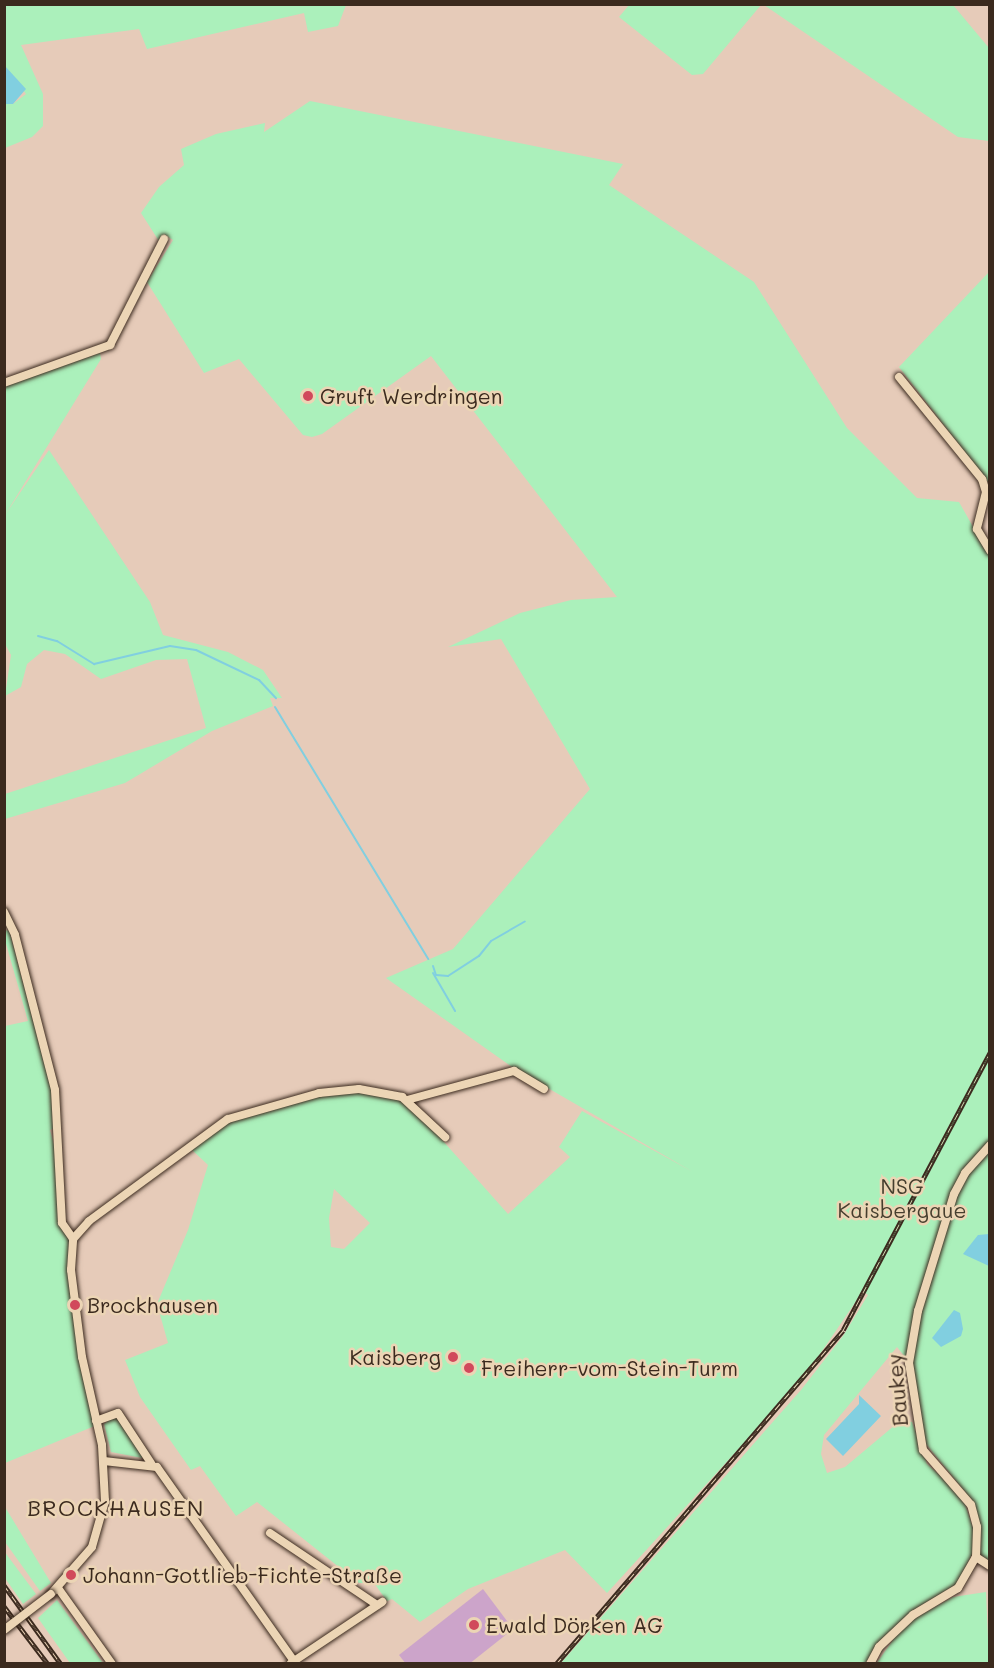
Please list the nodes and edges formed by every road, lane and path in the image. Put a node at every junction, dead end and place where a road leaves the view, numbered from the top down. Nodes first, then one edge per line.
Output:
1 (164, 239) dead end
2 (899, 377) dead end
3 (4, 383) edge
4 (990, 551) edge
5 (4, 912) edge
6 (544, 1089) dead end
7 (406, 1100) junction
8 (445, 1137) dead end
9 (990, 1145) edge
10 (73, 1239) junction
11 (96, 1421) junction
12 (104, 1461) junction
13 (151, 1463) junction
14 (270, 1533) dead end
15 (976, 1557) junction
16 (990, 1566) edge
17 (54, 1591) junction
18 (4, 1630) edge
19 (292, 1662) edge
20 (112, 1664) edge
21 (870, 1664) edge

1 - 3 street
2 - 4 street
5 - 10 street
6 - 7 street
7 - 8 street
7 - 10 street
9 - 15 street, Baukey
10 - 11 street
11 - 12 street
11 - 13 street
12 - 13 street
12 - 17 street
13 - 19 street
14 - 19 street
15 - 16 street
15 - 21 street, Baukey
17 - 18 street, bridge
17 - 20 street

